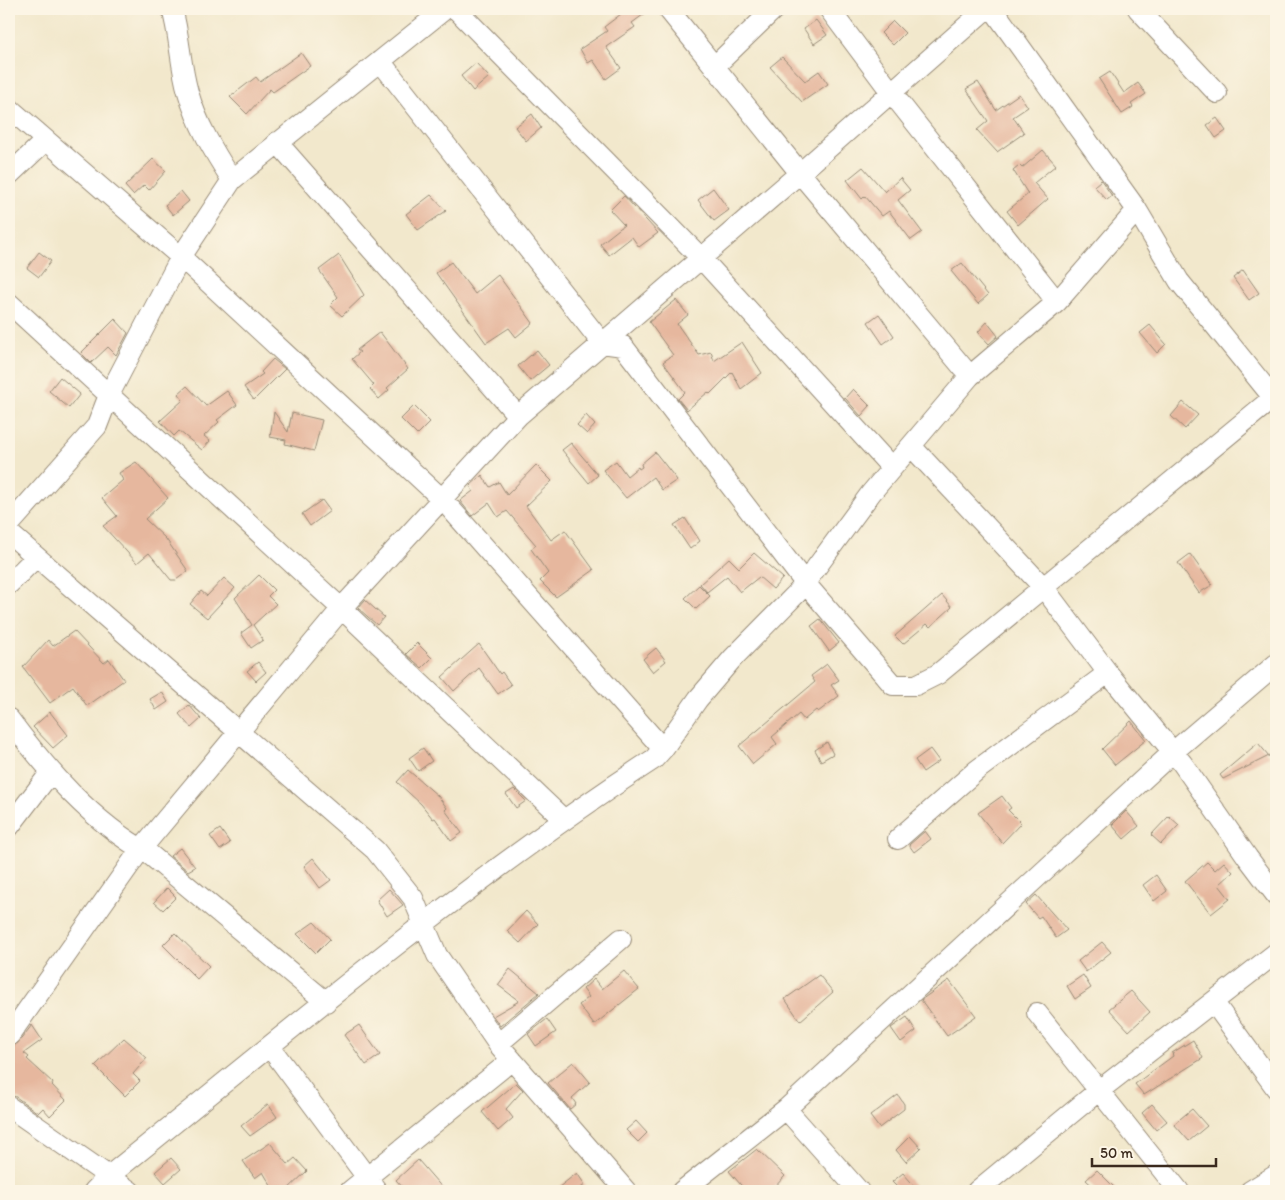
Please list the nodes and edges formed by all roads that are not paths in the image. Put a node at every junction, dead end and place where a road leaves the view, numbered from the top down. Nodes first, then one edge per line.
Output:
1 (172, 9) edge
2 (445, 9) edge
3 (456, 9) edge
4 (668, 9) edge
5 (774, 9) edge
6 (829, 9) edge
7 (986, 9) edge
8 (993, 9) edge
9 (1138, 9) edge
10 (380, 61) junction
11 (714, 67) junction
12 (891, 92) junction
13 (1217, 93) dead end
14 (9, 108) edge
15 (46, 140) junction
16 (277, 142) junction
17 (800, 173) junction
18 (9, 175) edge
19 (232, 180) junction
20 (1137, 210) junction
21 (181, 257) junction
22 (701, 258) junction
23 (1057, 302) junction
24 (9, 303) edge
25 (602, 343) junction
26 (970, 376) junction
27 (109, 395) junction
28 (1275, 400) edge
29 (518, 416) junction
30 (911, 446) junction
31 (892, 468) junction
32 (442, 499) junction
33 (9, 525) edge
34 (9, 533) edge
35 (36, 557) junction
36 (805, 583) junction
37 (9, 584) edge
38 (1044, 588) junction
39 (342, 609) junction
40 (1276, 664) edge
41 (1108, 673) junction
42 (9, 720) edge
43 (239, 732) junction
44 (663, 750) junction
45 (1173, 752) junction
46 (51, 772) junction
47 (563, 819) junction
48 (9, 827) edge
49 (898, 839) dead end
50 (141, 848) junction
51 (1276, 895) edge
52 (424, 923) junction
53 (621, 939) dead end
54 (1276, 953) edge
55 (326, 1002) junction
56 (1214, 1003) junction
57 (1037, 1014) dead end
58 (9, 1036) edge
59 (498, 1044) junction
60 (270, 1047) junction
61 (512, 1060) junction
62 (1276, 1088) edge
63 (1097, 1092) junction
64 (9, 1107) edge
65 (786, 1108) junction
66 (1276, 1175) edge
67 (108, 1176) junction
68 (371, 1184) edge
69 (94, 1191) edge
70 (130, 1191) edge
71 (350, 1191) edge
72 (626, 1191) edge
73 (682, 1191) edge
74 (859, 1191) edge
75 (977, 1191) edge
76 (1179, 1191) edge
77 (1250, 1191) edge

1 - 19 street
2 - 10 street
3 - 22 street
4 - 11 street
5 - 11 street
6 - 12 street
7 - 12 street
8 - 20 street
9 - 13 street
10 - 16 street
10 - 25 street
11 - 17 street
12 - 17 street
12 - 23 street
14 - 15 street
15 - 18 street
15 - 21 street
16 - 19 street
16 - 29 street
17 - 22 street
17 - 26 street
19 - 21 street
20 - 23 street
20 - 28 street
21 - 27 street
21 - 32 street
22 - 25 street
22 - 31 street
23 - 26 street
24 - 27 street
25 - 29 street
25 - 36 street
26 - 30 street
27 - 33 street
27 - 39 street
28 - 38 street
29 - 32 street
30 - 31 street
30 - 38 street
31 - 36 street
32 - 39 street
32 - 44 street
34 - 35 street
35 - 37 street
35 - 43 street
36 - 38 street
36 - 44 street
38 - 41 street
39 - 43 street
39 - 47 street
40 - 45 street
41 - 45 street
41 - 49 street
42 - 46 street
43 - 50 street
43 - 52 street
44 - 47 street
45 - 51 street
45 - 65 street
46 - 48 street
46 - 50 street
47 - 52 street
50 - 55 street
50 - 58 street
52 - 55 street
52 - 59 street
53 - 59 street
54 - 56 street
55 - 60 street
56 - 62 street
56 - 63 street
57 - 63 street
59 - 61 street
60 - 67 street
60 - 68 street
61 - 68 street
61 - 72 street
63 - 75 street
63 - 76 street
64 - 67 street
65 - 73 street
65 - 74 street
66 - 77 street
67 - 69 street
67 - 70 street
68 - 71 street

